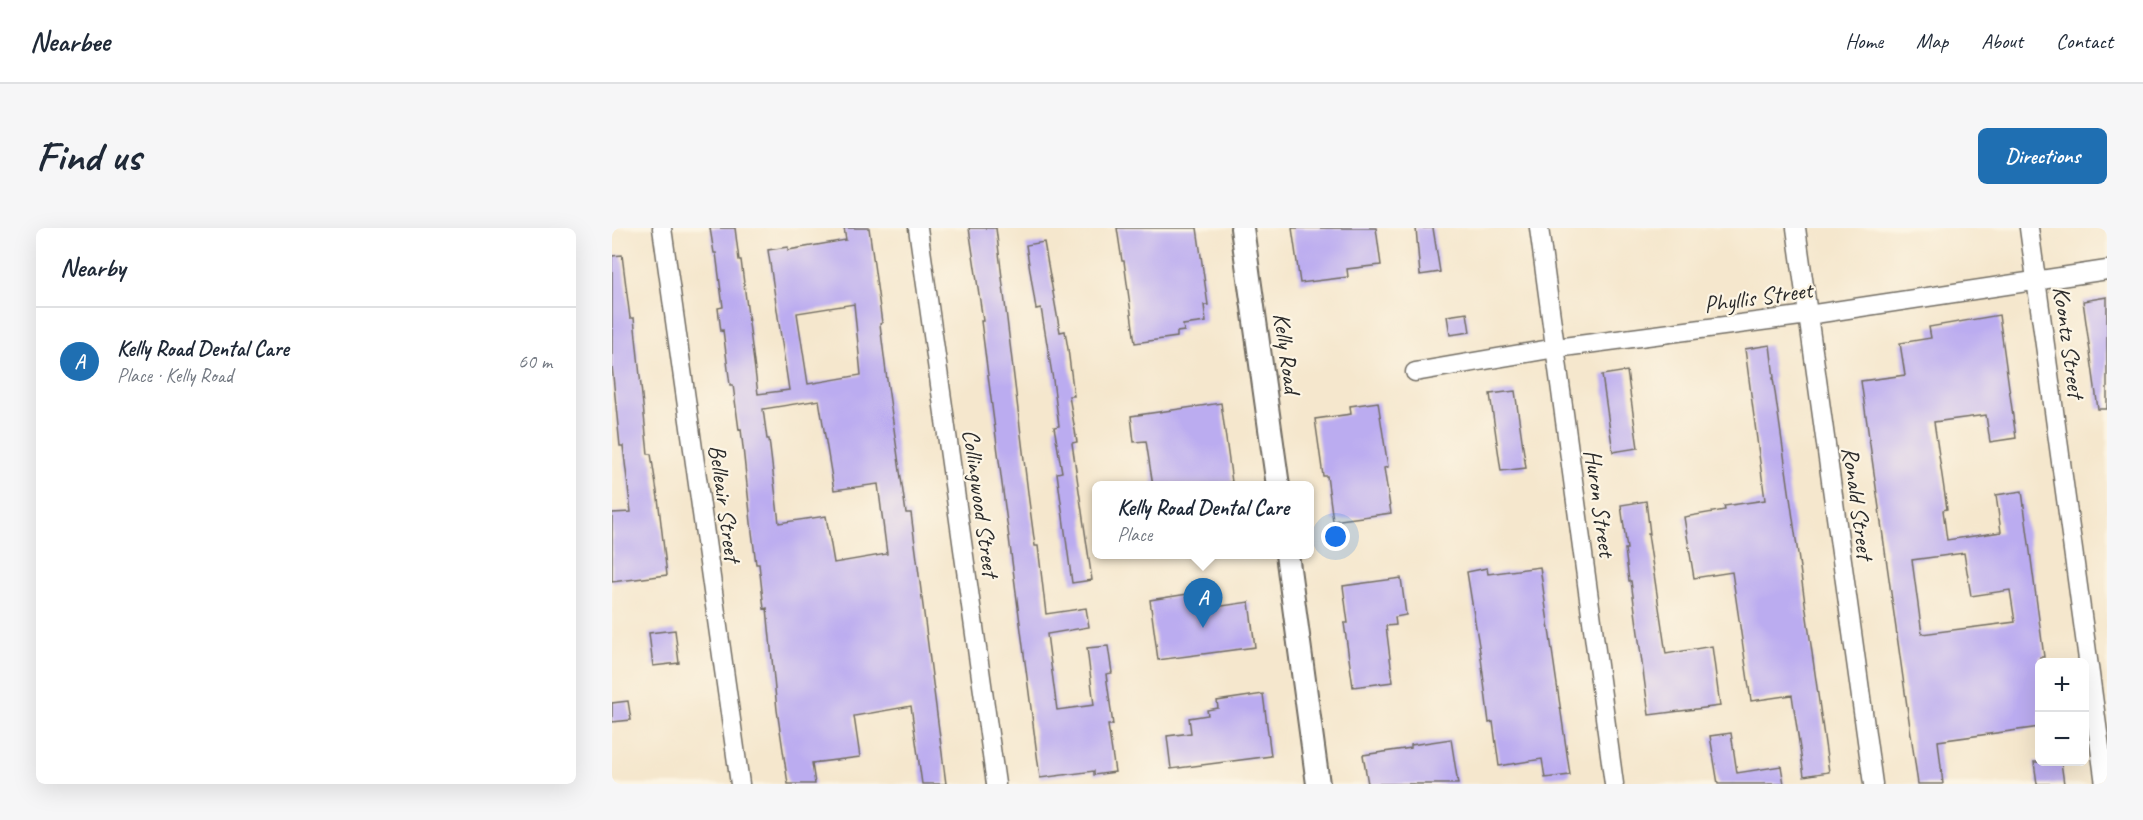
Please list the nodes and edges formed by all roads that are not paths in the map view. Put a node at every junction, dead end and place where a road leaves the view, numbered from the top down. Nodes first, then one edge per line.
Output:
1 (662, 228) edge
2 (918, 228) edge
3 (1242, 228) edge
4 (1539, 228) edge
5 (1796, 228) edge
6 (2029, 228) edge
7 (2107, 270) edge
8 (2036, 280) junction
9 (1808, 315) junction
10 (1556, 348) junction
11 (1415, 372) dead end
12 (1277, 481) edge
13 (1288, 559) edge
14 (740, 784) edge
15 (996, 784) edge
16 (1318, 784) edge
17 (1614, 784) edge
18 (1873, 784) edge
19 (2105, 784) edge

1 - 14 street, Belleair Street
2 - 15 street, Collingwood Street
3 - 12 street, Kelly Road
4 - 10 street, Huron Street
5 - 9 street, Ronald Street
6 - 8 street, Koontz Street
7 - 8 street, Phyllis Street
8 - 9 street, Phyllis Street
8 - 19 street, Koontz Street
9 - 10 street, Phyllis Street
9 - 18 street, Ronald Street
10 - 11 street, Phyllis Street
10 - 17 street, Huron Street
13 - 16 street

